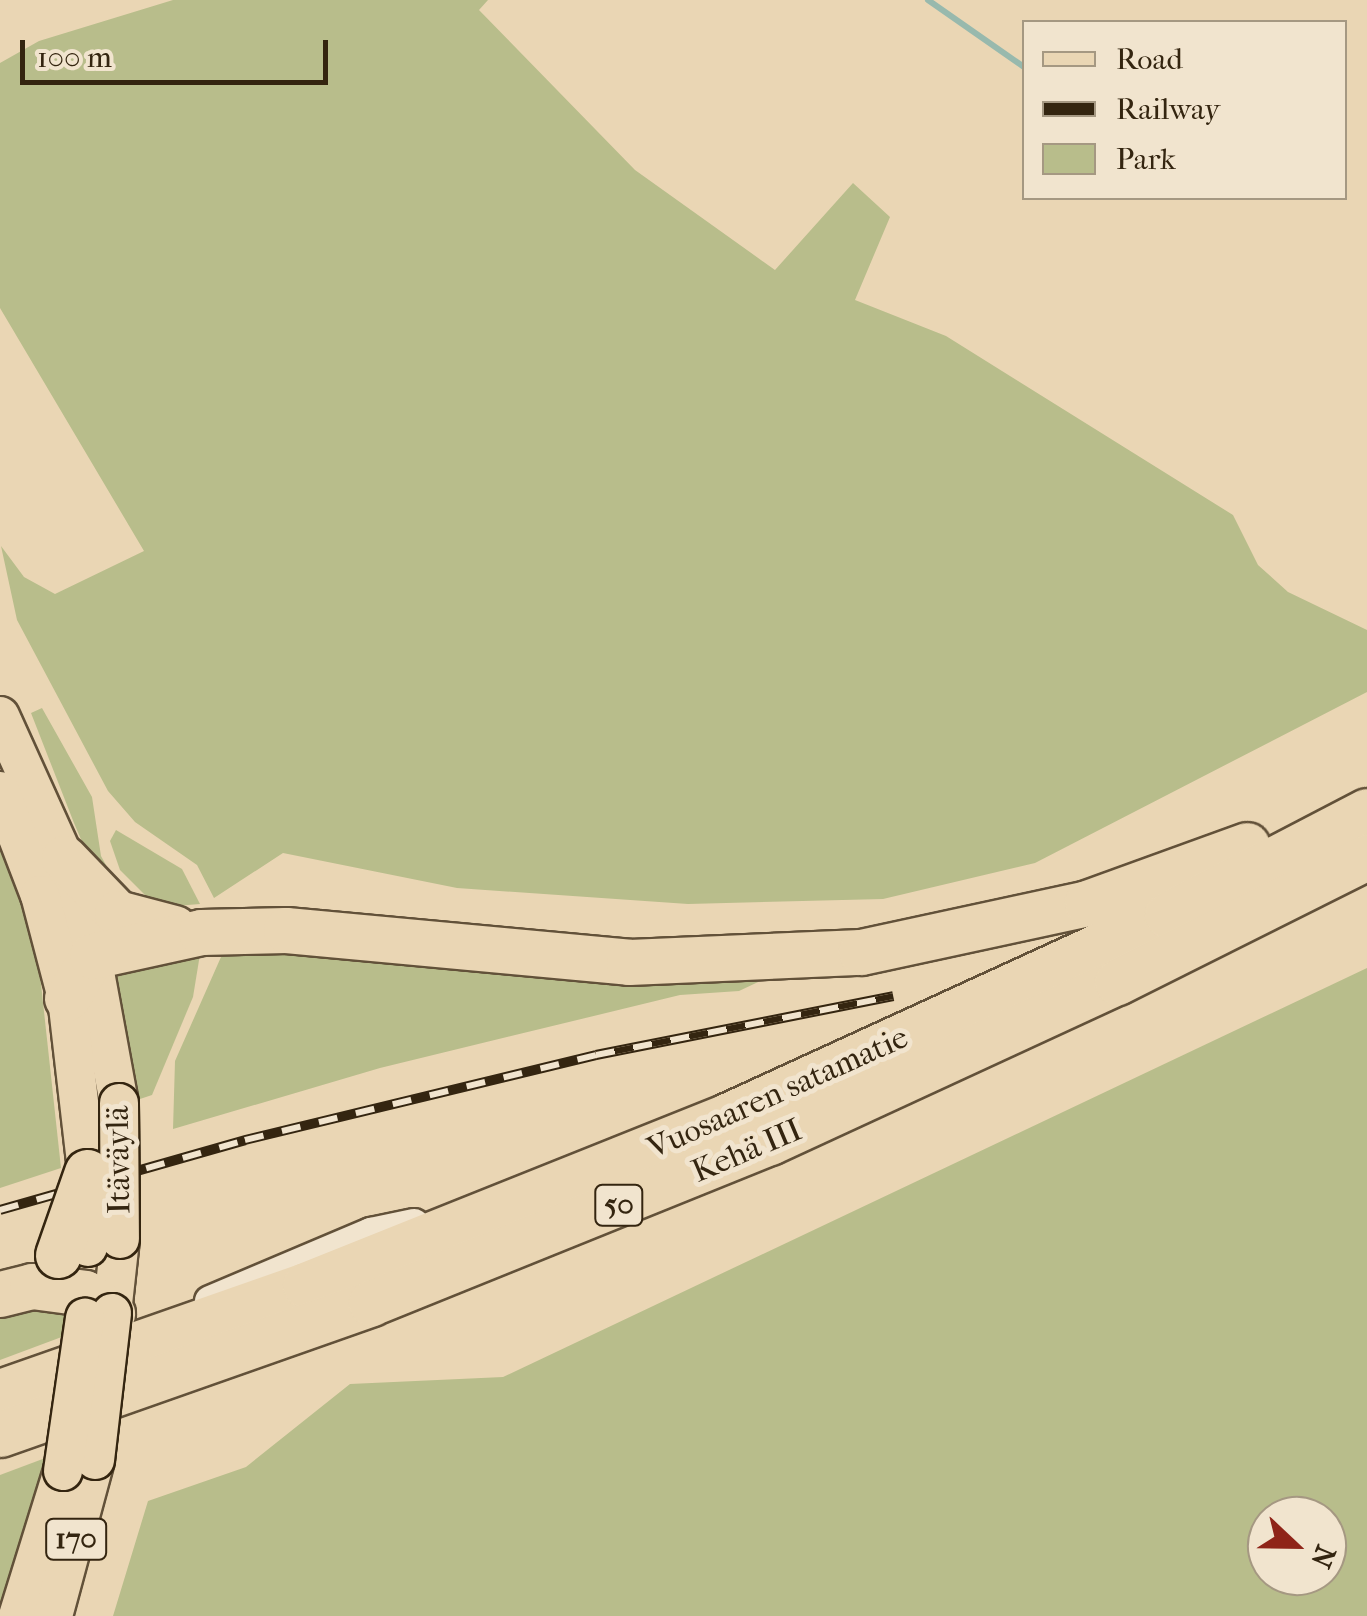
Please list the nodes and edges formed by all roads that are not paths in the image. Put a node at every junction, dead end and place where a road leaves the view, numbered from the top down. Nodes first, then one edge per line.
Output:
1 (0, 716) edge
2 (1367, 791) edge
3 (0, 792) edge
4 (1367, 811) edge
5 (1367, 857) edge
6 (64, 858) junction
7 (201, 932) junction
8 (92, 956) junction
9 (67, 998) junction
10 (102, 1107) junction
11 (87, 1172) joint
12 (60, 1264) edge
13 (98, 1337) junction
14 (0, 1392) edge
15 (0, 1434) edge
16 (0, 1460) edge
17 (79, 1466) junction
18 (18, 1616) edge
19 (53, 1616) edge

1 - 6 main road, Itäväylä / 170
2 - 7 highway
3 - 9 main road, Itäväylä / 170
4 - 13 highway, Vuosaaren satamatie
5 - 13 highway, Kehä III / 50
6 - 7 highway
6 - 8 main road, Itäväylä / 170
7 - 8 highway
8 - 9 highway
8 - 10 main road, Itäväylä / 170
9 - 10 main road, Itäväylä / 170
10 - 11 main road, Itäväylä / 170
10 - 12 main road, Itäväylä / 170, bridge
11 - 12 highway, bridge
12 - 13 highway
12 - 13 main road, Itäväylä / 170
13 - 14 highway, Vuosaaren satamatie
13 - 15 highway, Vuosaaren satamatie
13 - 16 highway
13 - 17 main road, Itäväylä / 170, bridge
17 - 18 main road, Itäväylä / 170
17 - 19 main road, Itäväylä / 170

